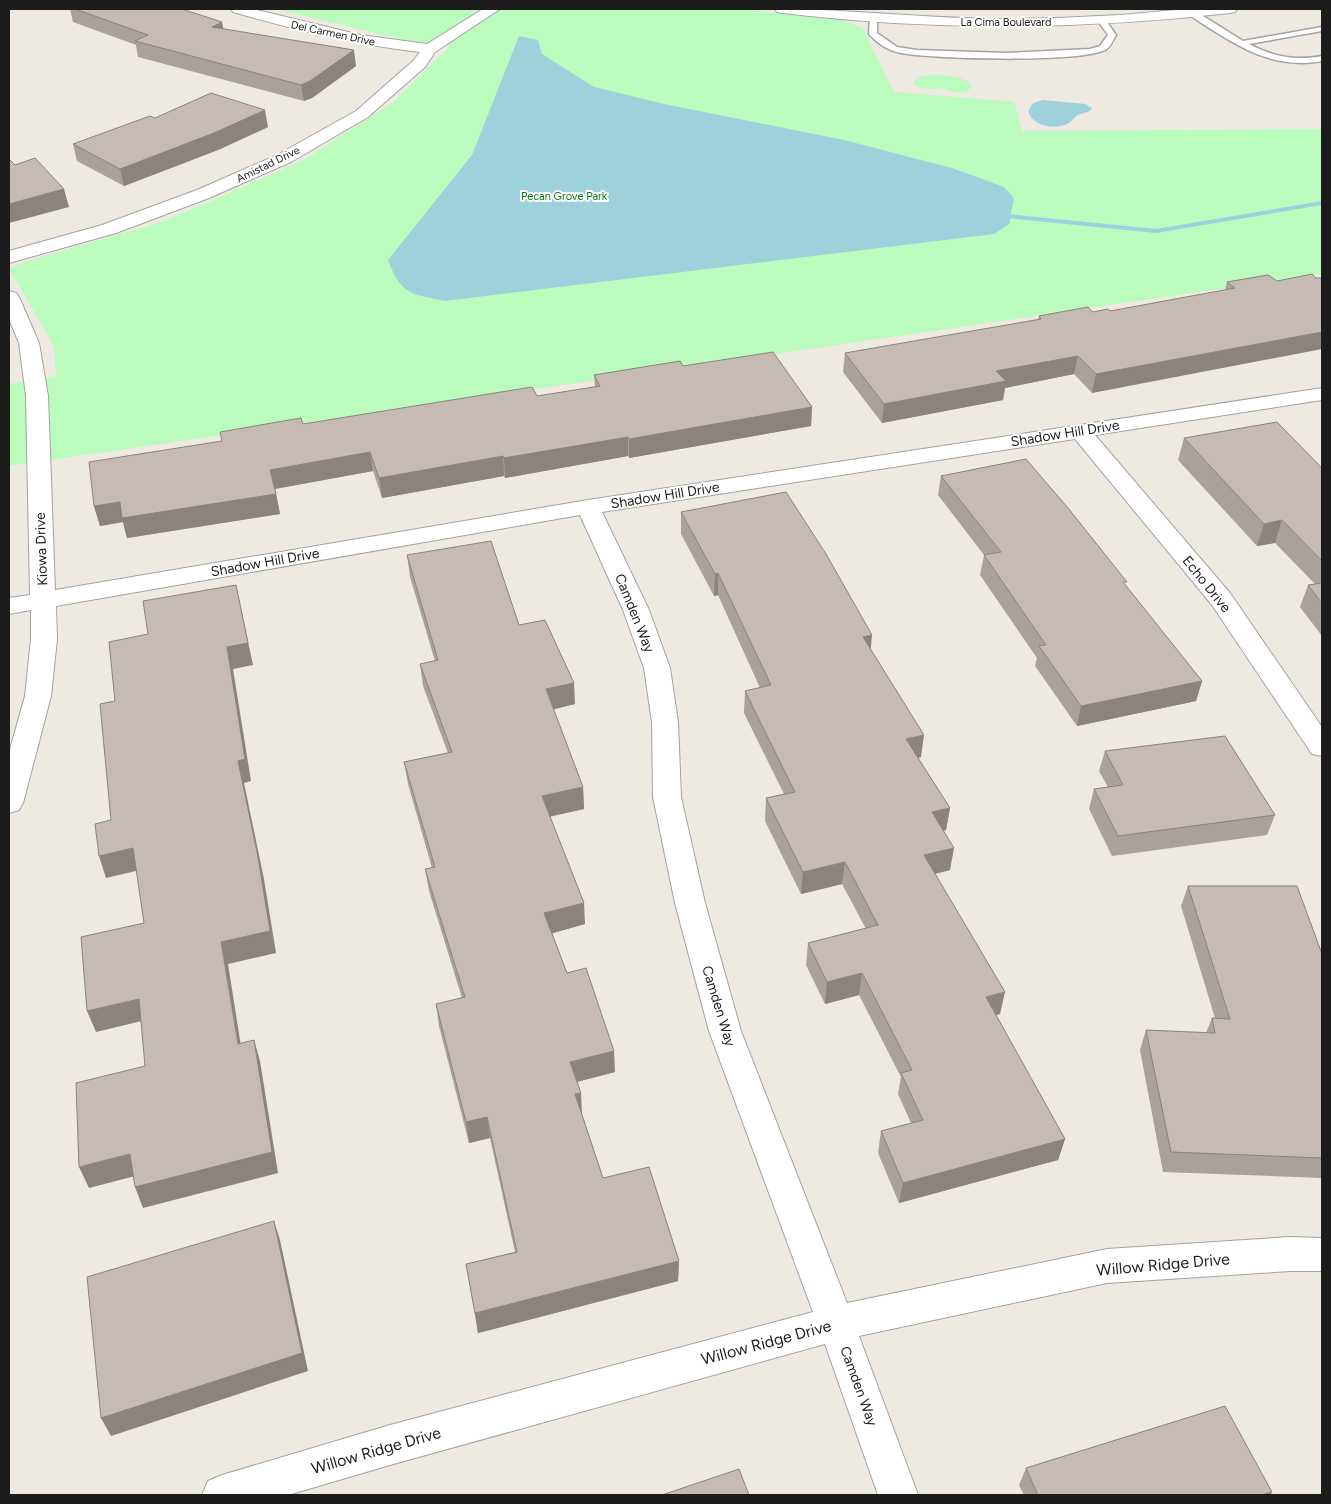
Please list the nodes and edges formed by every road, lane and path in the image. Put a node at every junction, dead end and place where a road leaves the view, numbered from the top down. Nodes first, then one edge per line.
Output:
1 (238, 9) edge
2 (493, 9) edge
3 (782, 9) edge
4 (1082, 9) edge
5 (1230, 9) edge
6 (874, 14) edge
7 (1192, 14) junction
8 (1102, 21) junction
9 (1322, 29) edge
10 (1243, 42) junction
11 (430, 49) junction
12 (1322, 59) edge
13 (9, 256) edge
14 (9, 297) edge
15 (1322, 394) edge
16 (1078, 430) junction
17 (588, 507) junction
18 (42, 600) junction
19 (9, 606) edge
20 (1322, 746) edge
21 (9, 803) edge
22 (1322, 1255) edge
23 (836, 1322) junction
24 (222, 1495) edge
25 (898, 1495) edge

1 - 11 street, Del Carmen Drive
2 - 11 street, Amistad Drive
3 - 6 street, La Cima Boulevard
4 - 8 street
5 - 7 street, La Cima Boulevard
6 - 8 street, La Cima Boulevard
6 - 8 lane
7 - 8 street, La Cima Boulevard
7 - 10 lane
9 - 10 lane
10 - 12 lane
11 - 13 street, Amistad Drive
14 - 18 street, Kiowa Drive
15 - 16 street, Shadow Hill Drive
16 - 17 street, Shadow Hill Drive
16 - 20 street, Echo Drive
17 - 18 street, Shadow Hill Drive
17 - 23 street, Camden Way
18 - 19 street, Shadow Hill Drive
18 - 21 street, Kiowa Drive
22 - 23 street, Willow Ridge Drive
23 - 24 street, Willow Ridge Drive
23 - 25 street, Camden Way

